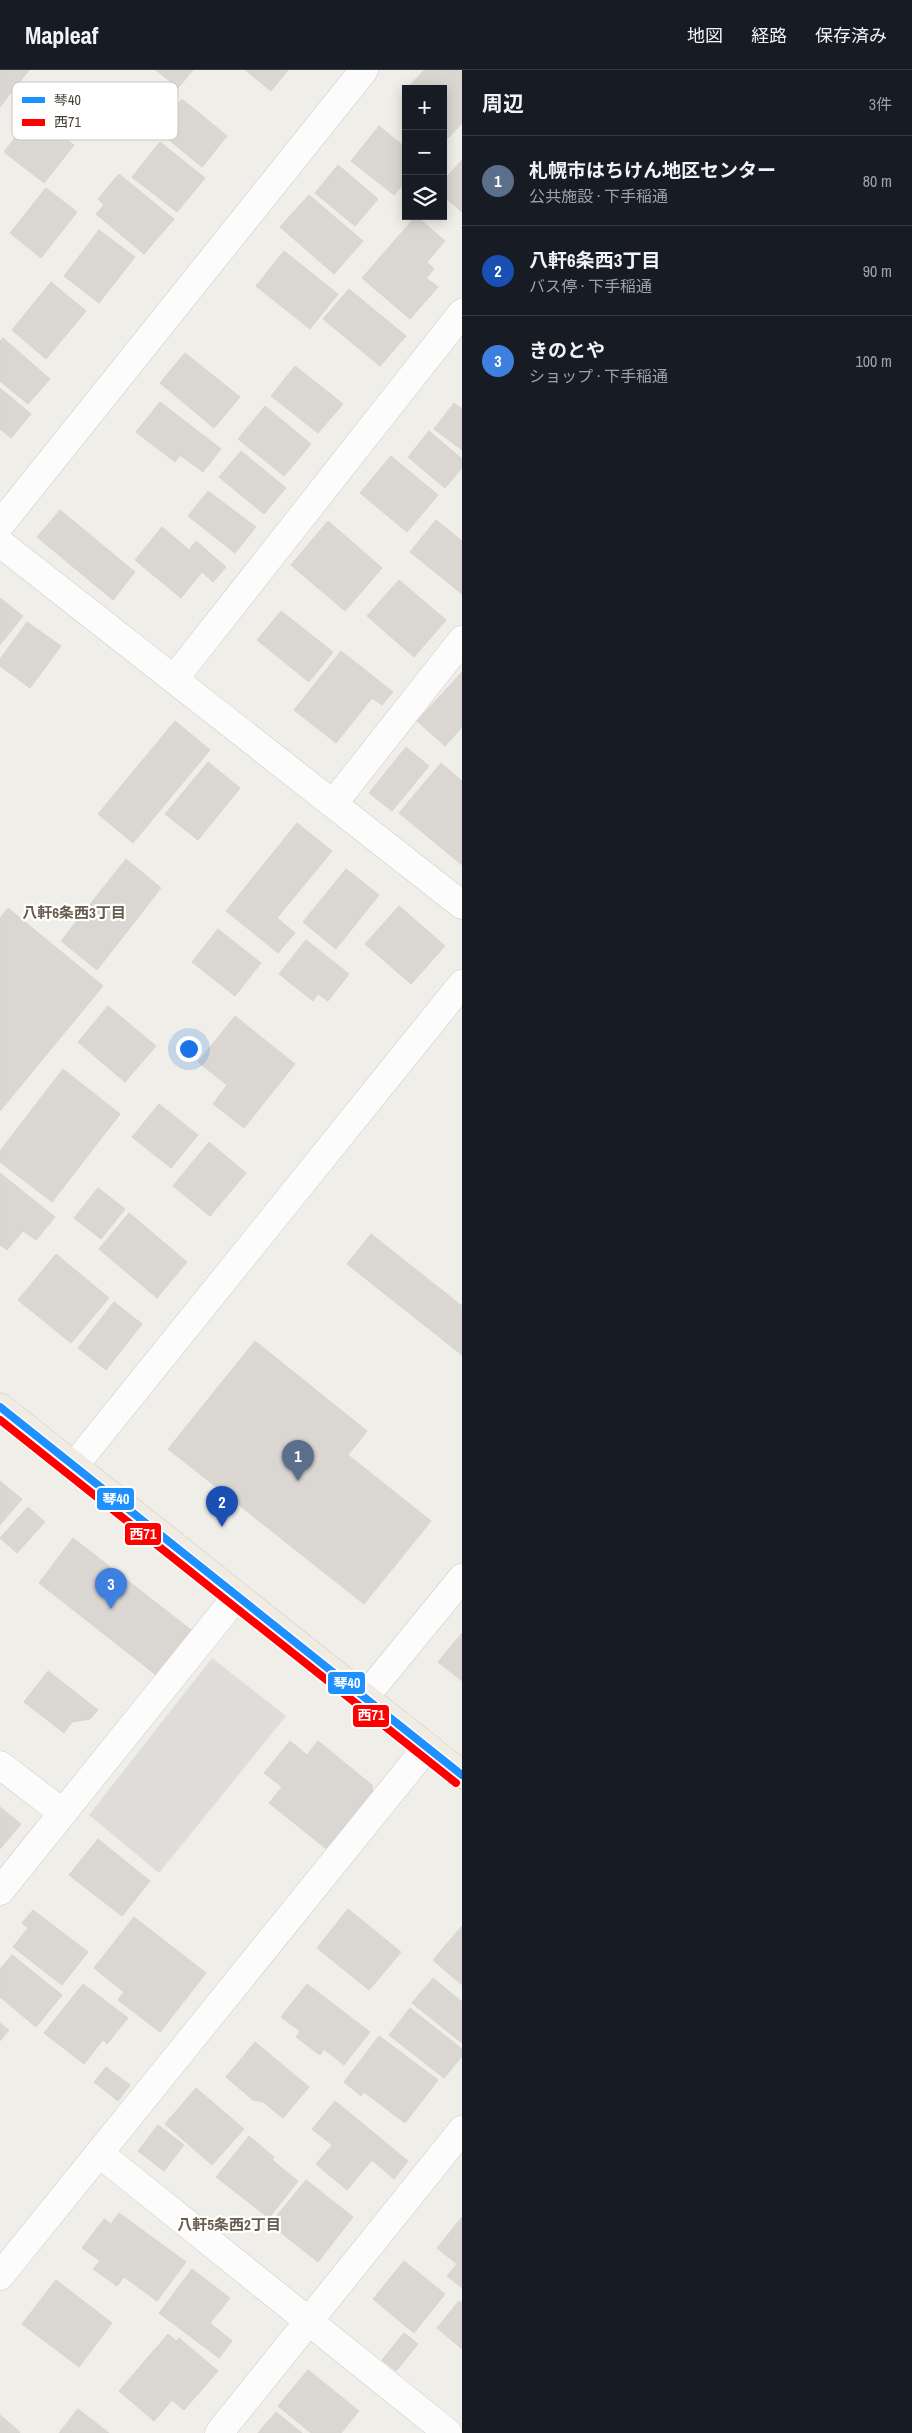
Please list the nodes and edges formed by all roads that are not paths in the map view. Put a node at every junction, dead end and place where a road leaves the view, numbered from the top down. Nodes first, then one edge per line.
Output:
1 (364, 70) edge
2 (462, 313) edge
3 (0, 525) edge
4 (0, 543) edge
5 (462, 640) edge
6 (174, 679) junction
7 (333, 804) junction
8 (462, 905) edge
9 (462, 984) edge
10 (0, 1407) edge
11 (74, 1466) junction
12 (462, 1578) edge
13 (237, 1596) junction
14 (364, 1698) junction
15 (427, 1747) junction
16 (0, 1765) edge
17 (462, 1775) edge
18 (63, 1813) junction
19 (0, 1891) edge
20 (462, 2130) edge
21 (99, 2153) junction
22 (0, 2276) edge
23 (307, 2320) junction
24 (219, 2433) edge
25 (448, 2433) edge

1 - 3 street
2 - 6 street
4 - 6 street
5 - 7 street
6 - 7 street
7 - 8 street
9 - 11 street
10 - 11 main road
11 - 13 main road
12 - 14 street
13 - 14 main road
13 - 18 street
14 - 15 main road
15 - 17 main road
15 - 21 street
16 - 18 street
18 - 19 street
20 - 23 street
21 - 22 street
21 - 23 street
23 - 24 street
23 - 25 street

